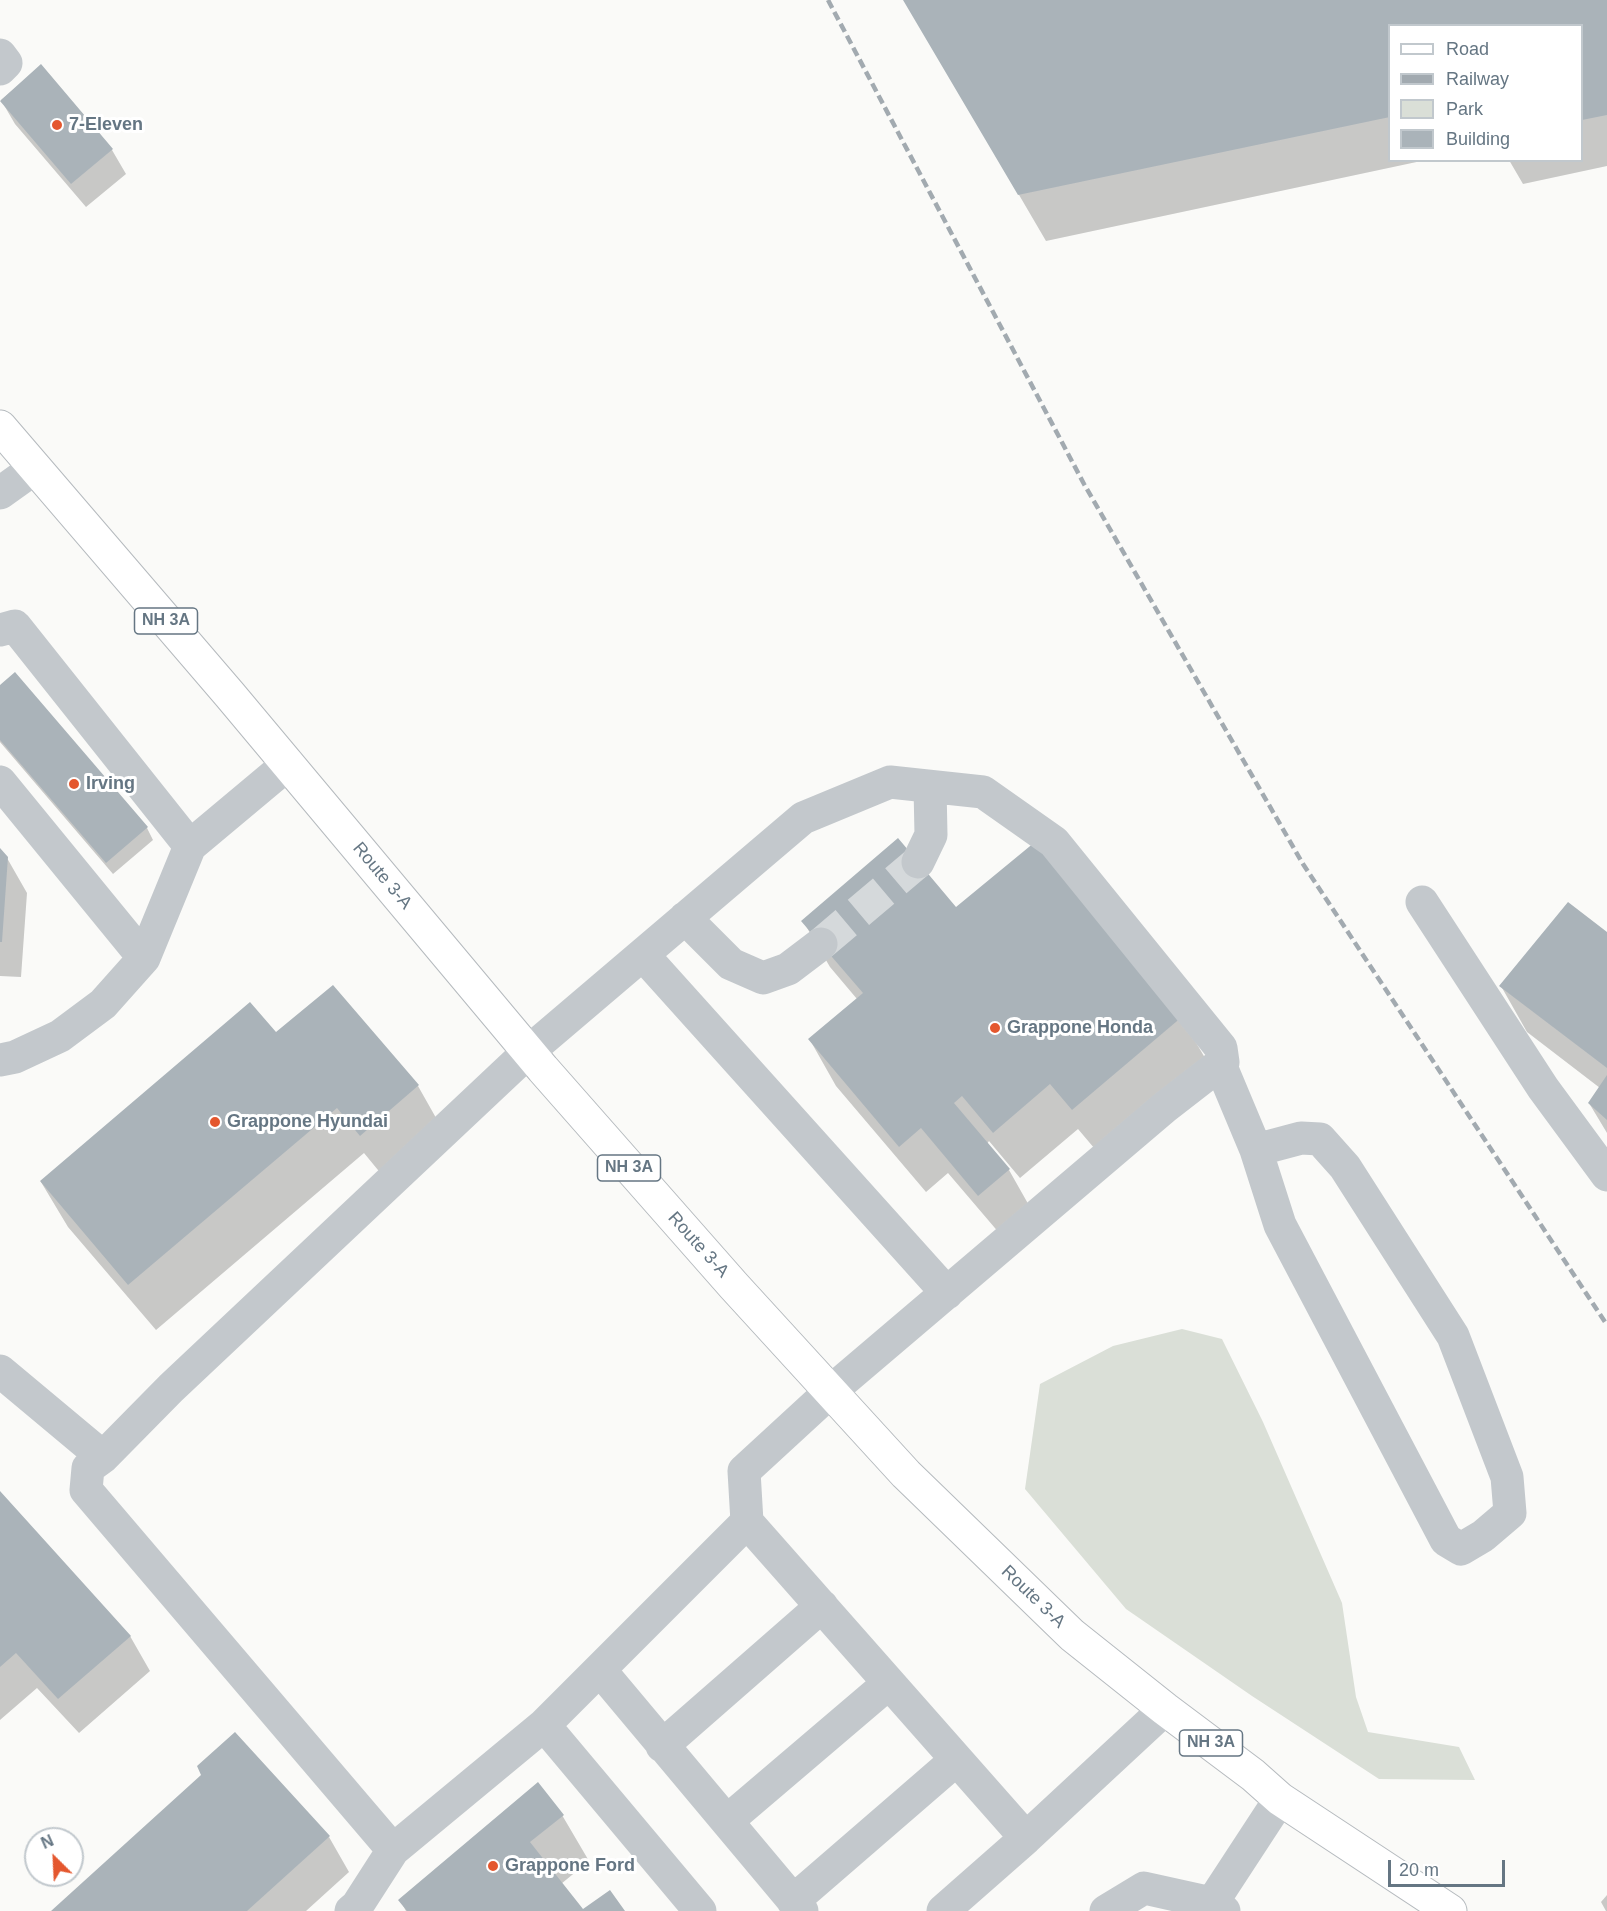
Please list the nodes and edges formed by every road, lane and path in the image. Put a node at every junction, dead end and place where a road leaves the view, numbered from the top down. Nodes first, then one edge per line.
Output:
1 (0, 55) edge
2 (0, 69) edge
3 (0, 427) edge
4 (39, 473) junction
5 (0, 493) edge
6 (0, 630) edge
7 (288, 764) junction
8 (0, 782) edge
9 (930, 787) junction
10 (190, 846) junction
11 (918, 862) tunnel mouth
12 (1422, 902) dead end
13 (685, 918) junction
14 (821, 944) tunnel mouth
15 (643, 955) junction
16 (144, 958) junction
17 (528, 1052) junction
18 (0, 1060) edge
19 (1220, 1064) junction
20 (1256, 1150) junction
21 (1607, 1175) edge
22 (946, 1293) junction
23 (4, 1381) edge
24 (831, 1391) junction
25 (103, 1457) junction
26 (747, 1522) junction
27 (822, 1606) junction
28 (600, 1670) junction
29 (889, 1683) junction
30 (1165, 1709) junction
31 (544, 1725) junction
32 (662, 1746) junction
33 (956, 1760) junction
34 (1280, 1798) junction
35 (727, 1821) junction
36 (1026, 1838) junction
37 (393, 1850) junction
38 (798, 1906) edge
39 (1218, 1907) edge
40 (351, 1911) edge
41 (700, 1911) edge
42 (943, 1911) edge
43 (1106, 1911) edge
44 (1450, 1911) edge

1 - 2 lane
3 - 4 main road, NH 3A
4 - 5 lane
4 - 7 main road, Route 3-A / NH 3A
6 - 10 lane
7 - 10 lane
7 - 17 main road, Route 3-A / NH 3A
8 - 16 lane
9 - 11 lane
9 - 13 lane
9 - 19 lane
10 - 16 lane
12 - 21 lane
13 - 14 lane
13 - 15 lane
15 - 17 lane
15 - 22 lane
16 - 18 lane
17 - 24 main road, Route 3-A / NH 3A
17 - 25 lane
19 - 20 lane
19 - 22 lane
20 - 20 lane
22 - 24 lane
23 - 25 lane
24 - 26 lane
24 - 30 main road, Route 3-A / NH 3A
25 - 37 lane
26 - 27 lane
26 - 28 lane
27 - 29 lane
27 - 32 lane
28 - 31 lane
28 - 32 lane
29 - 33 lane
29 - 35 lane
30 - 34 main road, Route 3-A / NH 3A
30 - 36 lane
31 - 37 lane
31 - 41 lane
32 - 35 lane
33 - 36 lane
33 - 38 lane
34 - 39 lane
34 - 44 main road, Route 3-A / NH 3A
35 - 38 lane
36 - 42 lane
37 - 40 lane
39 - 43 lane

